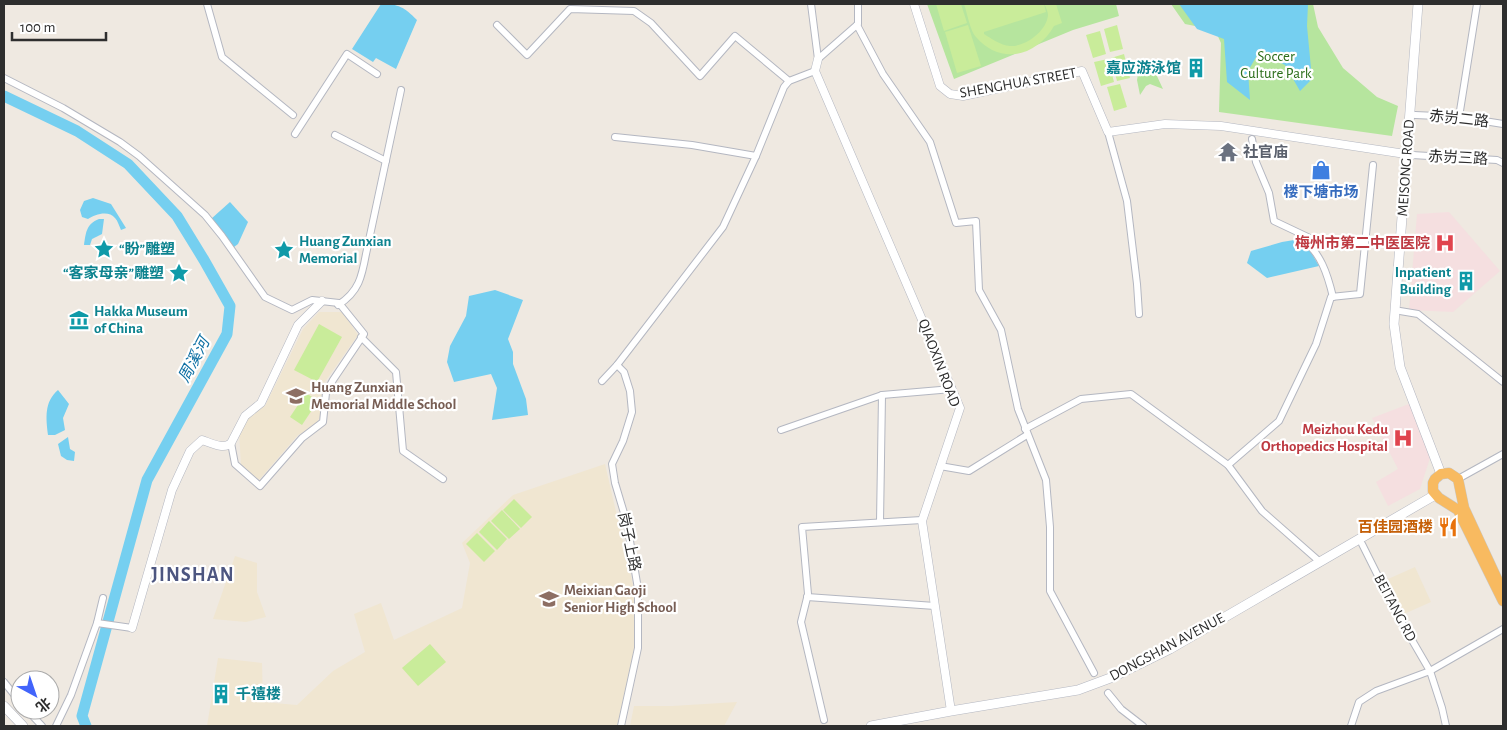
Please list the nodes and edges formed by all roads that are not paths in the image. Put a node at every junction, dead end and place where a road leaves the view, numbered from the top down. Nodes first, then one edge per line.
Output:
1 (207, 4) edge
2 (811, 4) edge
3 (858, 4) edge
4 (914, 4) edge
5 (1418, 4) edge
6 (1423, 4) edge
7 (1477, 4) edge
8 (619, 7) edge
9 (497, 25) dead end
10 (857, 25) junction
11 (818, 59) junction
12 (815, 71) junction
13 (377, 74) dead end
14 (4, 78) edge
15 (789, 81) junction
16 (401, 90) dead end
17 (293, 115) dead end
18 (1415, 115) junction
19 (1459, 117) junction
20 (1503, 124) edge
21 (1108, 132) junction
22 (295, 134) dead end
23 (335, 135) dead end
24 (615, 137) dead end
25 (1252, 139) dead end
26 (1412, 155) junction
27 (756, 156) junction
28 (386, 161) junction
29 (1503, 163) edge
30 (1373, 166) dead end
31 (1298, 233) junction
32 (1365, 243) junction
33 (1333, 297) junction
34 (322, 301) junction
35 (338, 305) dead end
36 (1400, 311) junction
37 (1139, 314) dead end
38 (361, 337) junction
39 (617, 365) junction
40 (602, 381) dead end
41 (1503, 382) edge
42 (952, 389) junction
43 (882, 395) junction
44 (781, 430) dead end
45 (1026, 432) junction
46 (231, 443) junction
47 (1503, 454) edge
48 (1228, 465) junction
49 (940, 466) junction
50 (1443, 473) junction
51 (443, 478) dead end
52 (1459, 483) junction
53 (1439, 497) junction
54 (922, 520) junction
55 (880, 522) junction
56 (1362, 544) dead end
57 (1320, 562) junction
58 (1503, 592) edge
59 (807, 597) junction
60 (103, 598) dead end
61 (1503, 601) edge
62 (935, 606) junction
63 (97, 623) junction
64 (132, 628) joint
65 (1503, 629) edge
66 (1430, 671) junction
67 (1094, 673) dead end
68 (1108, 693) dead end
69 (4, 707) edge
70 (951, 711) junction
71 (824, 720) dead end
72 (23, 726) edge
73 (56, 726) edge
74 (621, 726) edge
75 (871, 726) edge
76 (1143, 726) edge
77 (1351, 726) edge
78 (1446, 726) edge

1 - 17 street
2 - 11 street
3 - 10 street
4 - 21 street, SHENGHUA STREET
5 - 50 main road, MEISONG ROAD
6 - 18 main road, MEISONG ROAD
7 - 19 street
8 - 9 street
8 - 15 street
10 - 11 street
10 - 45 street
11 - 12 street
12 - 15 street
12 - 42 street, QIAOXIN ROAD
13 - 22 street
14 - 34 street
15 - 27 street
16 - 28 street
18 - 19 street, 赤岃二路
18 - 26 main road, MEISONG ROAD
19 - 20 street, 赤岃二路
21 - 26 street
21 - 37 street
23 - 28 street
24 - 27 street
25 - 31 street
26 - 29 street, 赤岃三路
26 - 36 main road, MEISONG ROAD
27 - 39 street
28 - 35 street
30 - 32 street
31 - 32 street
31 - 33 street
32 - 33 street
33 - 48 street
34 - 38 street
34 - 46 street
36 - 41 street
36 - 50 main road, MEISONG ROAD
38 - 46 street
38 - 51 street
39 - 40 street
39 - 74 street, 岗子上路
42 - 43 street
42 - 49 street, QIAOXIN ROAD
43 - 44 street
43 - 55 street
45 - 48 street
45 - 49 street
45 - 67 street
46 - 64 street
47 - 52 street
48 - 57 street
49 - 54 street, QIAOXIN ROAD
50 - 52 highway
50 - 53 highway
52 - 53 highway
52 - 58 highway
53 - 57 main road, DONGSHAN AVENUE
53 - 61 highway
54 - 55 street
54 - 62 street, QIAOXIN ROAD
55 - 59 street
56 - 66 street, BEITANG RD
57 - 70 main road, DONGSHAN AVENUE
59 - 62 street
59 - 71 street
60 - 63 street
62 - 70 street, QIAOXIN ROAD
63 - 64 street
63 - 73 street
65 - 66 street
66 - 77 street
66 - 78 street, BEITANG RD
68 - 76 street
69 - 72 main road
70 - 75 main road, DONGSHAN AVENUE

